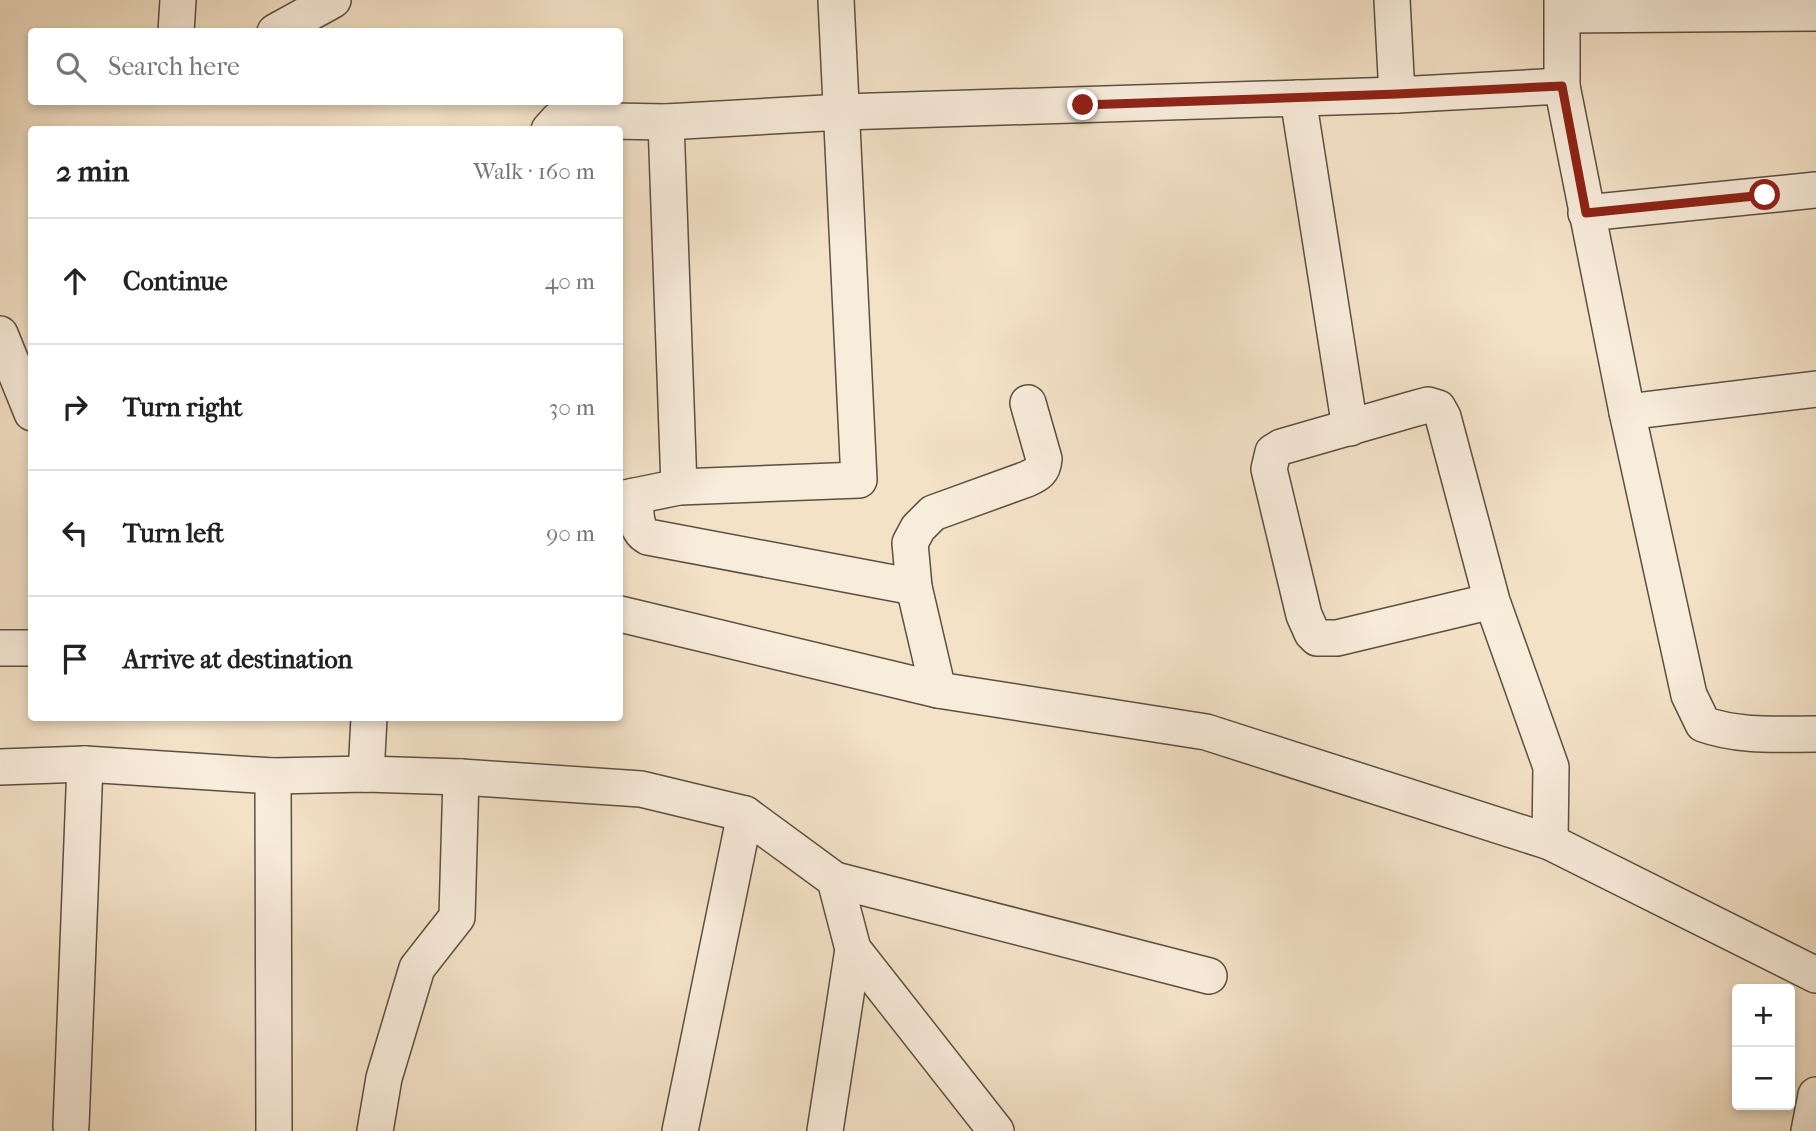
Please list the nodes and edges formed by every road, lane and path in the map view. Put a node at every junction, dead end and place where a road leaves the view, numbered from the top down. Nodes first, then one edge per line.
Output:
1 (178, 0) edge
2 (332, 0) edge
3 (836, 0) edge
4 (1392, 0) edge
5 (1562, 7) edge
6 (1816, 13) edge
7 (176, 28) edge
8 (282, 28) edge
9 (1562, 86) junction
10 (1397, 94) junction
11 (1298, 98) junction
12 (842, 112) junction
13 (666, 122) junction
14 (553, 126) edge
15 (1816, 190) edge
16 (1586, 213) junction
17 (0, 334) edge
18 (1816, 389) edge
19 (1028, 402) dead end
20 (28, 403) edge
21 (1627, 412) junction
22 (1350, 428) junction
23 (679, 487) junction
24 (627, 497) edge
25 (914, 587) junction
26 (1492, 601) junction
27 (623, 615) edge
28 (0, 648) edge
29 (28, 648) edge
30 (937, 690) junction
31 (369, 721) edge
32 (1816, 734) edge
33 (85, 764) junction
34 (0, 767) edge
35 (366, 774) junction
36 (273, 776) junction
37 (461, 777) junction
38 (745, 814) junction
39 (1550, 842) junction
40 (835, 880) junction
41 (853, 949) junction
42 (1816, 975) edge
43 (1209, 976) dead end
44 (1816, 1096) edge
45 (71, 1126) dead end
46 (989, 1128) edge
47 (274, 1131) edge
48 (375, 1131) edge
49 (680, 1131) edge
50 (825, 1131) edge
51 (1809, 1131) edge

1 - 7 street
2 - 8 street
3 - 12 street
4 - 10 street
5 - 6 street
5 - 9 street
9 - 10 street
9 - 16 street
10 - 11 street
11 - 12 street
11 - 22 street
12 - 13 street
12 - 23 street
13 - 14 street
13 - 23 street
15 - 16 street
16 - 21 street
17 - 20 street
18 - 21 street
19 - 25 street
21 - 32 street
22 - 26 street
22 - 26 street
23 - 24 street
24 - 25 street
25 - 30 street
26 - 39 street
27 - 30 street
28 - 29 street
30 - 39 street
31 - 35 street
33 - 34 street
33 - 36 street
33 - 45 street
35 - 36 street
35 - 37 street
36 - 47 street
37 - 38 street
37 - 48 street
38 - 40 street
38 - 49 street
39 - 42 street
40 - 41 street
40 - 43 street
41 - 46 street
41 - 50 street
44 - 51 street

